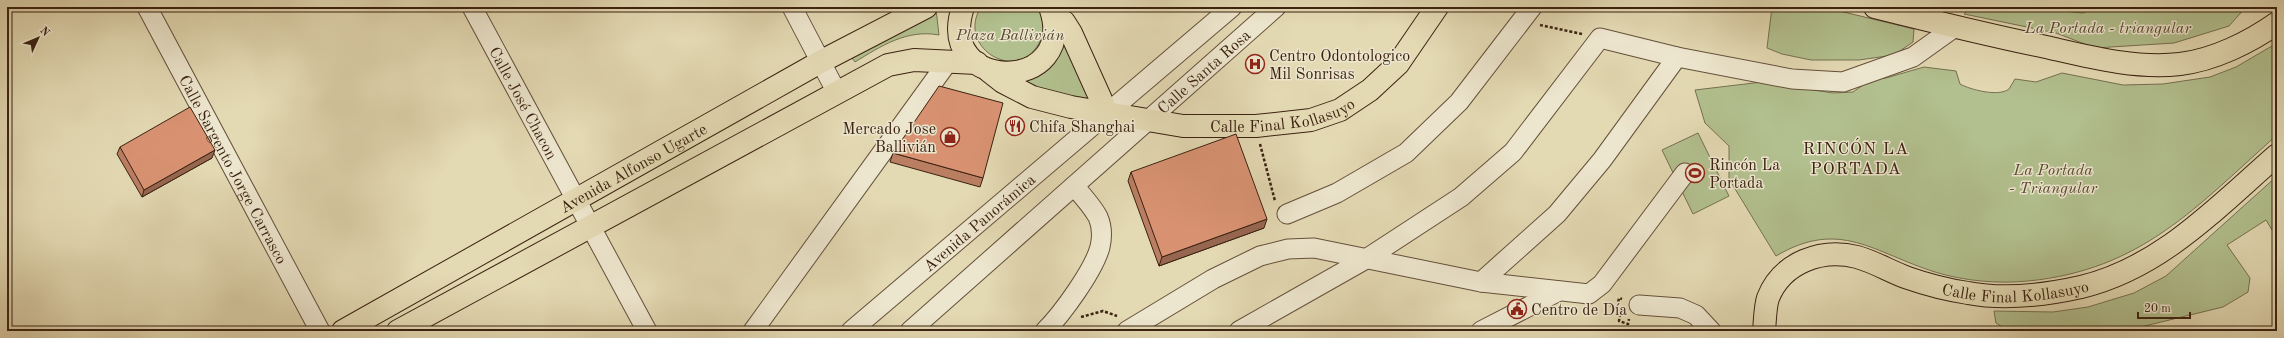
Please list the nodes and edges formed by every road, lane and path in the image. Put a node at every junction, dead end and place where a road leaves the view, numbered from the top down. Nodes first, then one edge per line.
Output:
1 (147, 7) edge
2 (472, 7) edge
3 (792, 7) edge
4 (926, 7) edge
5 (963, 7) edge
6 (1232, 7) edge
7 (1276, 7) edge
8 (1437, 7) edge
9 (1875, 7) edge
10 (1052, 11) edge
11 (1527, 14) edge
12 (2277, 23) edge
13 (1955, 28) junction
14 (1600, 38) junction
15 (1677, 57) junction
16 (822, 61) junction
17 (947, 63) junction
18 (983, 67) junction
19 (836, 91) junction
20 (1107, 113) junction
21 (1148, 120) junction
22 (1256, 126) junction
23 (2277, 155) edge
24 (1685, 173) dead end
25 (1074, 186) junction
26 (576, 199) junction
27 (1281, 208) joint
28 (591, 226) junction
29 (1366, 259) junction
30 (1480, 282) junction
31 (1559, 291) junction
32 (1589, 294) junction
33 (1639, 304) joint
34 (2277, 326) edge
35 (1133, 327) edge
36 (1048, 328) edge
37 (320, 331) edge
38 (343, 331) edge
39 (398, 331) edge
40 (647, 331) edge
41 (753, 331) edge
42 (851, 331) edge
43 (910, 331) edge
44 (1239, 331) edge
45 (1481, 331) edge
46 (1711, 331) edge
47 (1764, 331) edge
48 (2275, 331) edge

1 - 37 street, Calle Sargento Jorge Carrasco
2 - 26 street, Calle José Chacon
3 - 16 street
4 - 16 main road, Avenida Alfonso Ugarte
5 - 18 main road, Calle Final Kollasuyo
6 - 20 street, Calle Santa Rosa
7 - 21 street, Calle Santa Rosa
8 - 22 main road, Calle Final Kollasuyo
9 - 13 main road
10 - 18 main road, Avenida Alfonso Ugarte
10 - 20 main road
11 - 14 path
11 - 27 street
12 - 13 main road
13 - 15 street
14 - 15 street
14 - 29 street
15 - 30 street
16 - 19 street
16 - 26 main road, Avenida Alfonso Ugarte
17 - 18 main road, Avenida Alfonso Ugarte
17 - 19 main road, Avenida Alfonso Ugarte
17 - 41 street
18 - 20 main road, Calle Final Kollasuyo
19 - 28 main road, Avenida Alfonso Ugarte
20 - 21 main road, Calle Final Kollasuyo
20 - 42 street, Avenida Panorámica
21 - 22 main road, Calle Final Kollasuyo
21 - 25 street, Calle Santa Rosa
22 - 27 path
23 - 47 main road, Calle Final Kollasuyo
24 - 32 street
25 - 36 street
25 - 43 street, Calle Santa Rosa
26 - 28 street, Calle José Chacon
26 - 38 main road, Avenida Alfonso Ugarte
28 - 39 main road, Avenida Alfonso Ugarte
28 - 40 street
29 - 30 street
29 - 35 street
29 - 44 street
30 - 31 street
31 - 32 street
31 - 45 street
32 - 33 path
33 - 46 street
34 - 48 path
35 - 36 path

